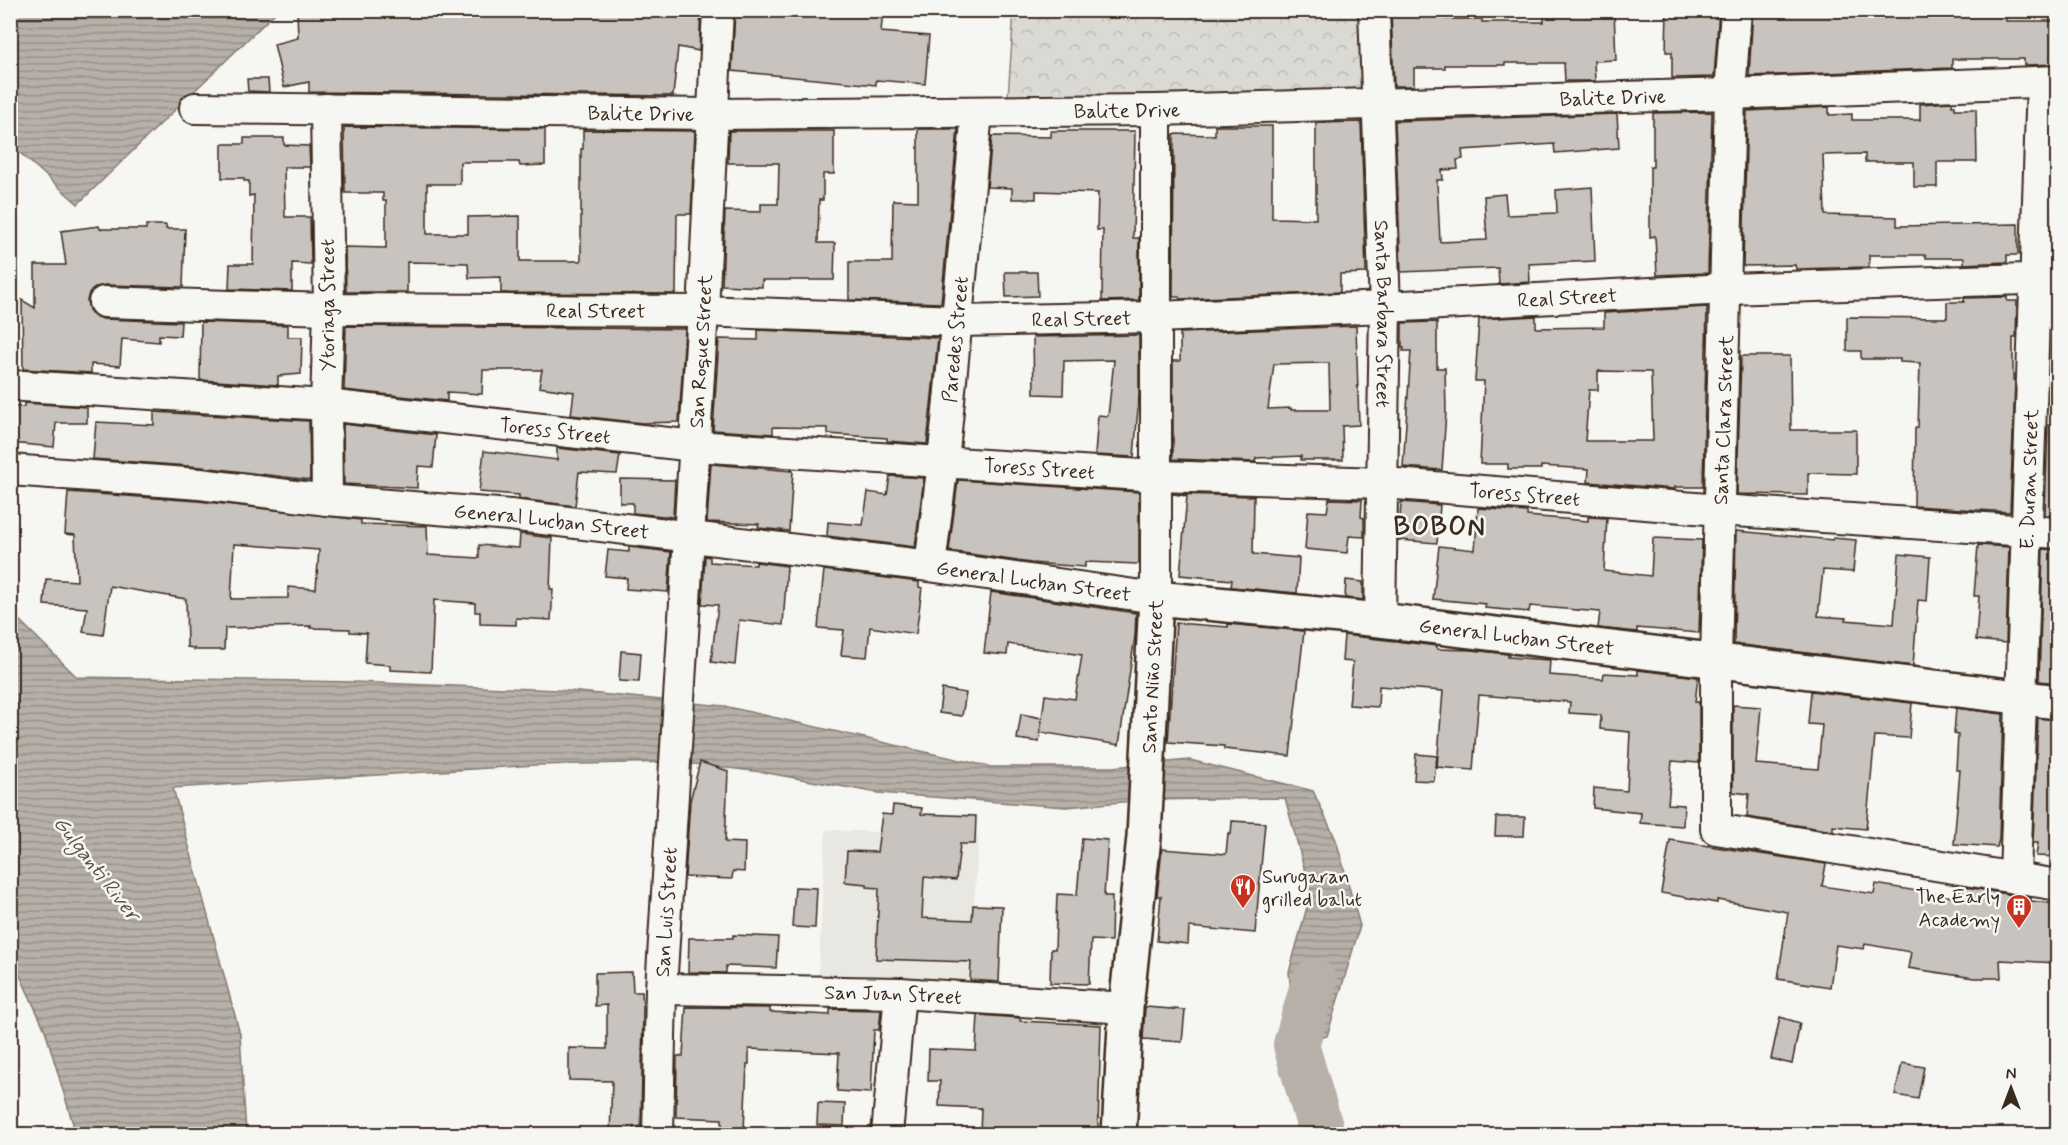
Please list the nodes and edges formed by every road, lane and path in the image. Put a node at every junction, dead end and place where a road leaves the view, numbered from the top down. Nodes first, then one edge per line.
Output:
1 (718, 10) edge
2 (1374, 10) edge
3 (1736, 10) edge
4 (2050, 81) edge
5 (1730, 94) junction
6 (1379, 104) junction
7 (195, 108) dead end
8 (326, 109) junction
9 (1156, 110) junction
10 (977, 113) junction
11 (712, 114) junction
12 (2046, 279) edge
13 (1726, 289) junction
14 (104, 302) dead end
15 (1386, 308) junction
16 (329, 309) junction
17 (703, 311) junction
18 (1157, 317) junction
19 (957, 321) junction
20 (23, 386) dead end
21 (326, 405) junction
22 (695, 446) junction
23 (943, 462) junction
24 (10, 470) edge
25 (1157, 476) junction
26 (1384, 483) junction
27 (327, 501) junction
28 (1720, 510) junction
29 (2026, 531) junction
30 (2058, 533) edge
31 (689, 537) junction
32 (930, 566) junction
33 (1156, 598) junction
34 (1380, 620) junction
35 (1716, 661) junction
36 (679, 691) joint
37 (2020, 698) junction
38 (2058, 702) edge
39 (2014, 878) junction
40 (2058, 885) edge
41 (662, 989) junction
42 (900, 993) junction
43 (1126, 1008) junction
44 (657, 1134) edge
45 (887, 1134) edge
46 (1119, 1134) edge

1 - 11 street, San Roque Street
2 - 6 street, Santa Barbara Street
3 - 5 street, Santa Clara Street
4 - 5 street, Balite Drive
4 - 12 street, E. Duran Street
5 - 6 street, Balite Drive
5 - 13 street, Santa Clara Street
6 - 9 street, Balite Drive
6 - 15 street, Santa Barbara Street
7 - 8 street, Balite Drive
8 - 11 street, Balite Drive
8 - 16 street, Ytoriaga Street
9 - 10 street, Balite Drive
9 - 18 street, Santo Niño Street
10 - 11 street, Balite Drive
10 - 19 street, Paredes Street
11 - 17 street, San Roque Street
12 - 13 street, Real Street
12 - 29 street, E. Duran Street
13 - 15 street, Real Street
13 - 28 street, Santa Clara Street
14 - 16 street, Real Street
15 - 18 street, Real Street
15 - 26 street, Santa Barbara Street
16 - 17 street, Real Street
16 - 21 street, Ytoriaga Street
17 - 19 street, Real Street
17 - 22 street, San Roque Street
18 - 19 street, Real Street
18 - 25 street, Santo Niño Street
19 - 23 street, Paredes Street
20 - 21 street, Toress Street
21 - 22 street, Toress Street
21 - 27 street, Ytoriaga Street
22 - 23 street, Toress Street
22 - 31 street, San Roque Street
23 - 25 street, Toress Street
23 - 32 street, Paredes Street
24 - 27 street, General Lucban Street
25 - 26 street, Toress Street
25 - 33 street, Santo Niño Street
26 - 28 street, Toress Street
26 - 34 street, Santa Barbara Street
27 - 31 street, General Lucban Street
28 - 29 street, Toress Street
28 - 35 street, Santa Clara Street
29 - 30 street, Toress Street
29 - 37 street, E. Duran Street
31 - 32 street, General Lucban Street
31 - 36 street, San Roque Street
32 - 33 street, General Lucban Street
33 - 34 street, General Lucban Street
33 - 43 street, Santo Niño Street
34 - 35 street, General Lucban Street
35 - 37 street, General Lucban Street
35 - 39 street, Santa Clara Street
36 - 41 street, San Luis Street
37 - 38 street, General Lucban Street
37 - 39 street, E. Duran Street
39 - 40 street
41 - 42 street, San Juan Street
41 - 44 street, San Luis Street
42 - 43 street, San Juan Street
42 - 45 street
43 - 46 street, Santo Niño Street

